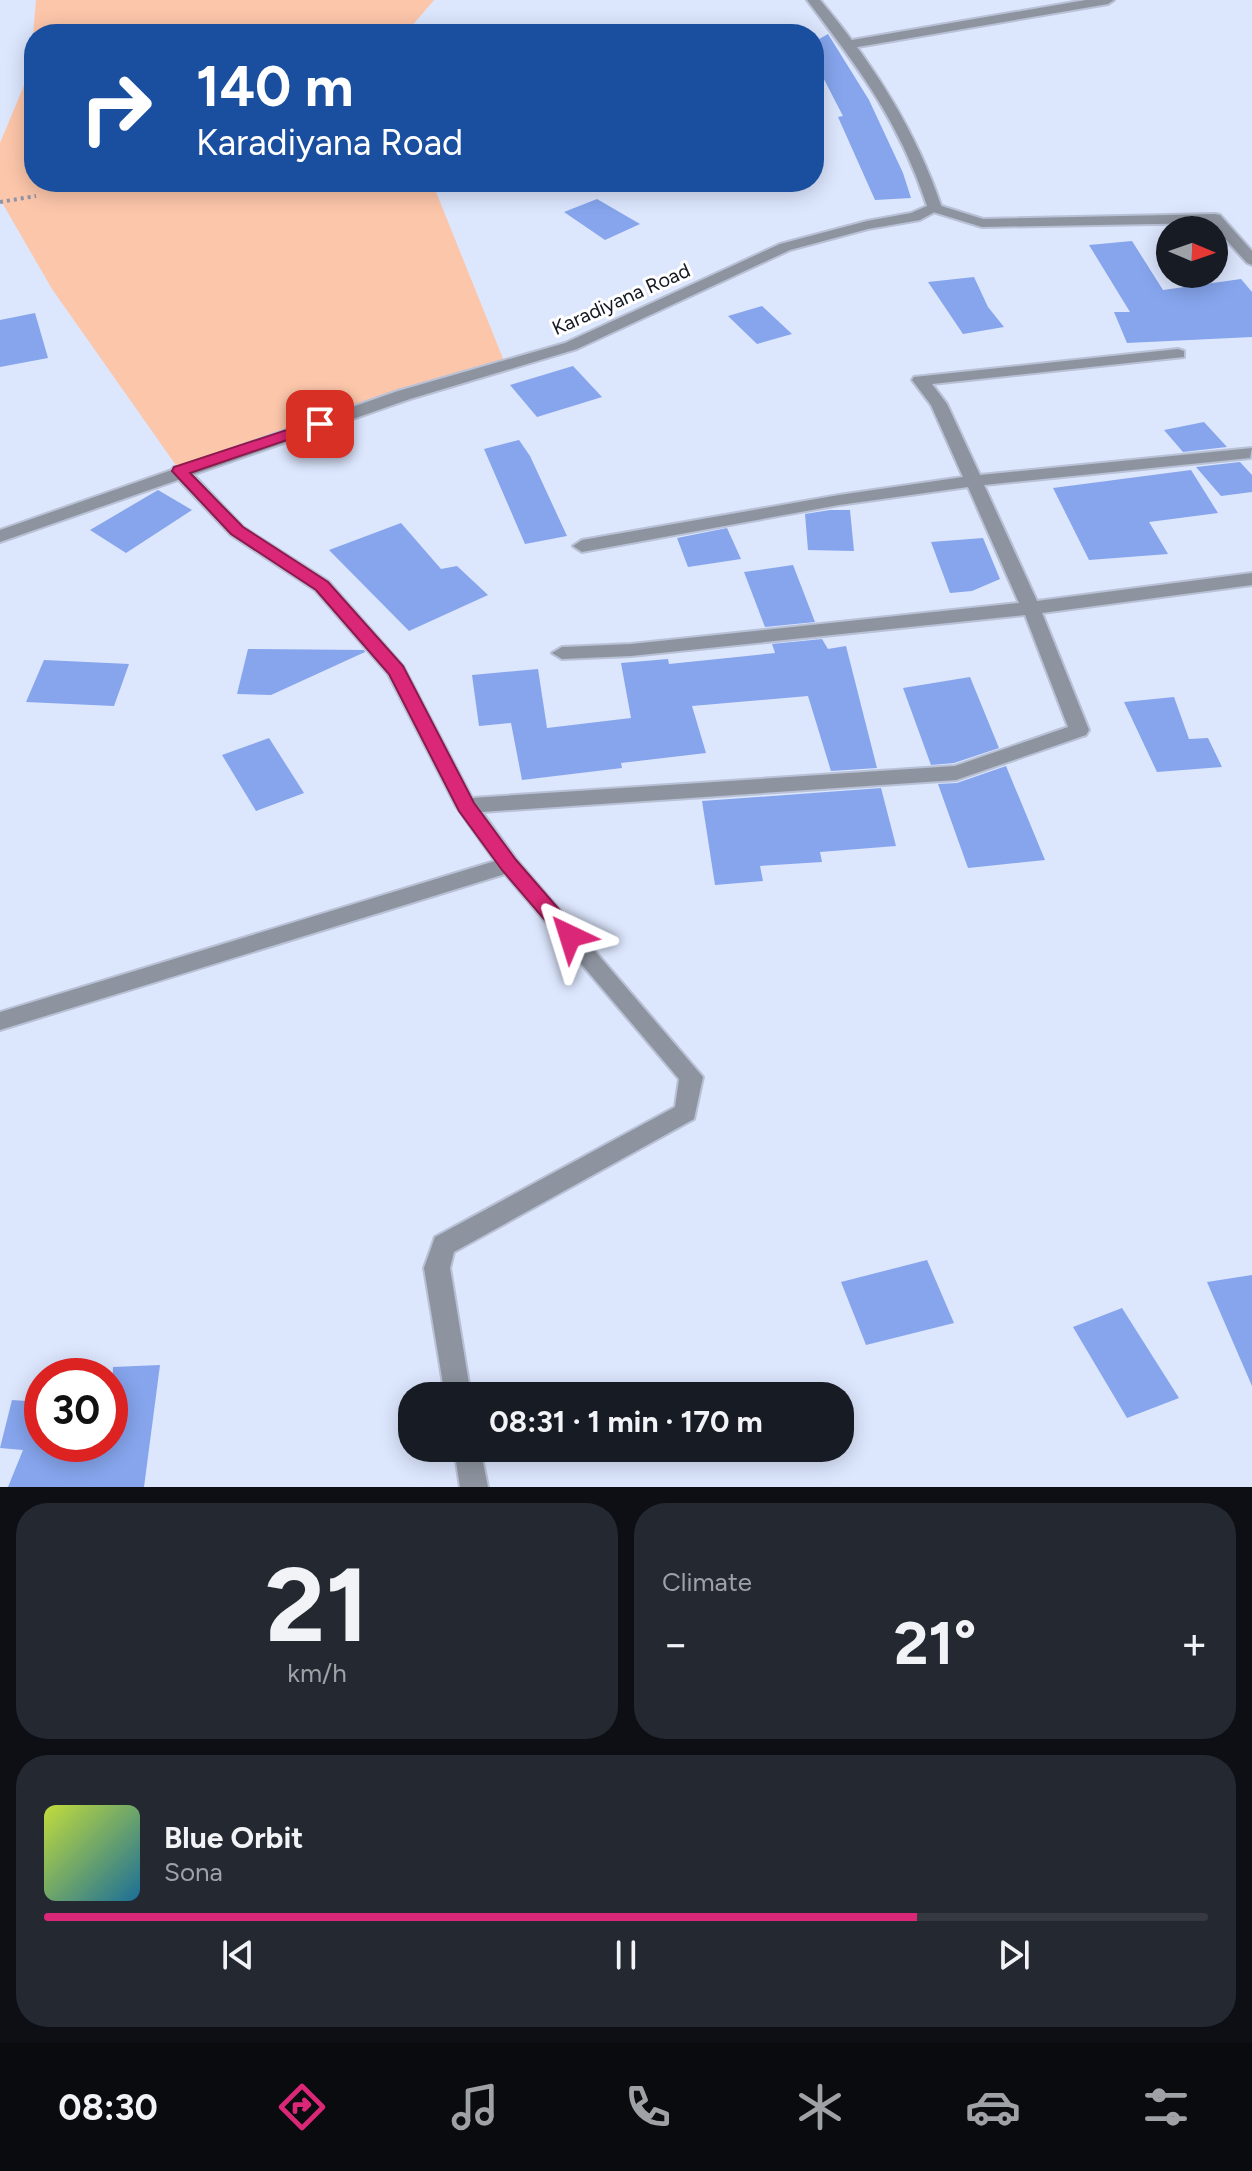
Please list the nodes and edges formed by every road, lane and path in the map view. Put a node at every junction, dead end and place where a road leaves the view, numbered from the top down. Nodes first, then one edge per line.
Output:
1 (813, 0) edge
2 (1108, 0) edge
3 (852, 44) junction
4 (36, 196) dead end
5 (0, 202) edge
6 (935, 208) junction
7 (1252, 260) edge
8 (1178, 354) dead end
9 (1250, 453) edge
10 (180, 471) junction
11 (973, 481) junction
12 (0, 536) edge
13 (582, 546) dead end
14 (1252, 579) edge
15 (1031, 608) junction
16 (562, 653) dead end
17 (466, 806) junction
18 (509, 865) junction
19 (0, 1021) edge
20 (456, 1382) edge
21 (470, 1462) edge
22 (474, 1487) edge

1 - 3 street
2 - 3 street
3 - 6 street
4 - 5 path
6 - 7 street
6 - 10 street, Karadiyana Road
8 - 11 street
9 - 11 street
10 - 12 street, Karadiyana Road
10 - 17 street
11 - 13 street
11 - 15 street
14 - 15 street
15 - 16 street
15 - 17 street
17 - 18 street
18 - 19 street
18 - 20 street
21 - 22 street

